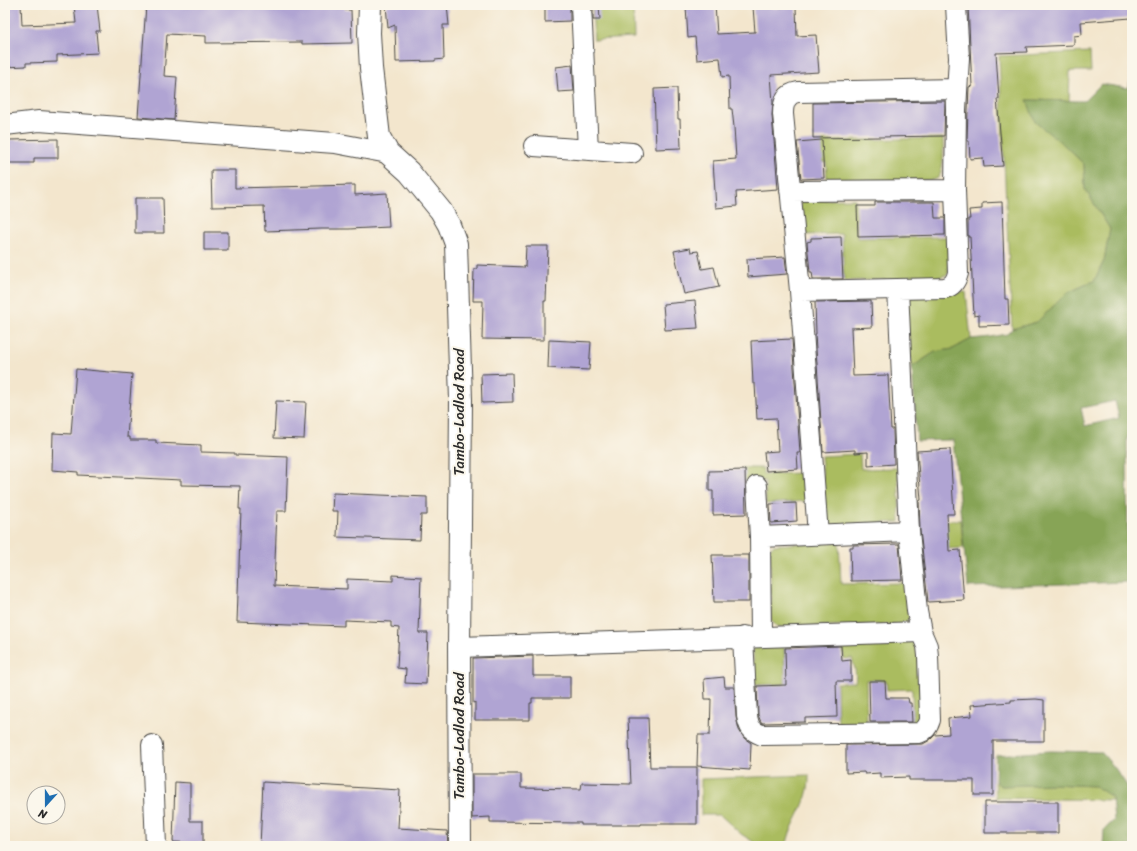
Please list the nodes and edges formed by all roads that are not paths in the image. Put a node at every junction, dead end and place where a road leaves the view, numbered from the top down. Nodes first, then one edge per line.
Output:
1 (370, 5) edge
2 (581, 5) edge
3 (956, 5) edge
4 (957, 89) junction
5 (5, 125) edge
6 (534, 146) dead end
7 (588, 150) junction
8 (388, 153) junction
9 (632, 153) dead end
10 (955, 190) junction
11 (790, 191) junction
12 (898, 289) junction
13 (800, 291) junction
14 (757, 486) dead end
15 (909, 531) junction
16 (818, 535) junction
17 (760, 537) junction
18 (921, 632) junction
19 (752, 637) junction
20 (459, 647) junction
21 (152, 746) dead end
22 (156, 846) edge
23 (460, 846) edge

1 - 8 street, Tambo-Lodlod Road
2 - 7 street
3 - 4 street
4 - 10 street
4 - 11 street
5 - 8 street
6 - 7 street
7 - 9 street
8 - 20 street, Tambo-Lodlod Road
10 - 11 street
10 - 12 street
11 - 13 street
12 - 13 street
12 - 15 street
13 - 16 street
14 - 17 street
15 - 16 street
15 - 18 street
16 - 17 street
17 - 19 street
18 - 19 street
18 - 19 street
19 - 20 street
20 - 23 street, Tambo-Lodlod Road
21 - 22 street

